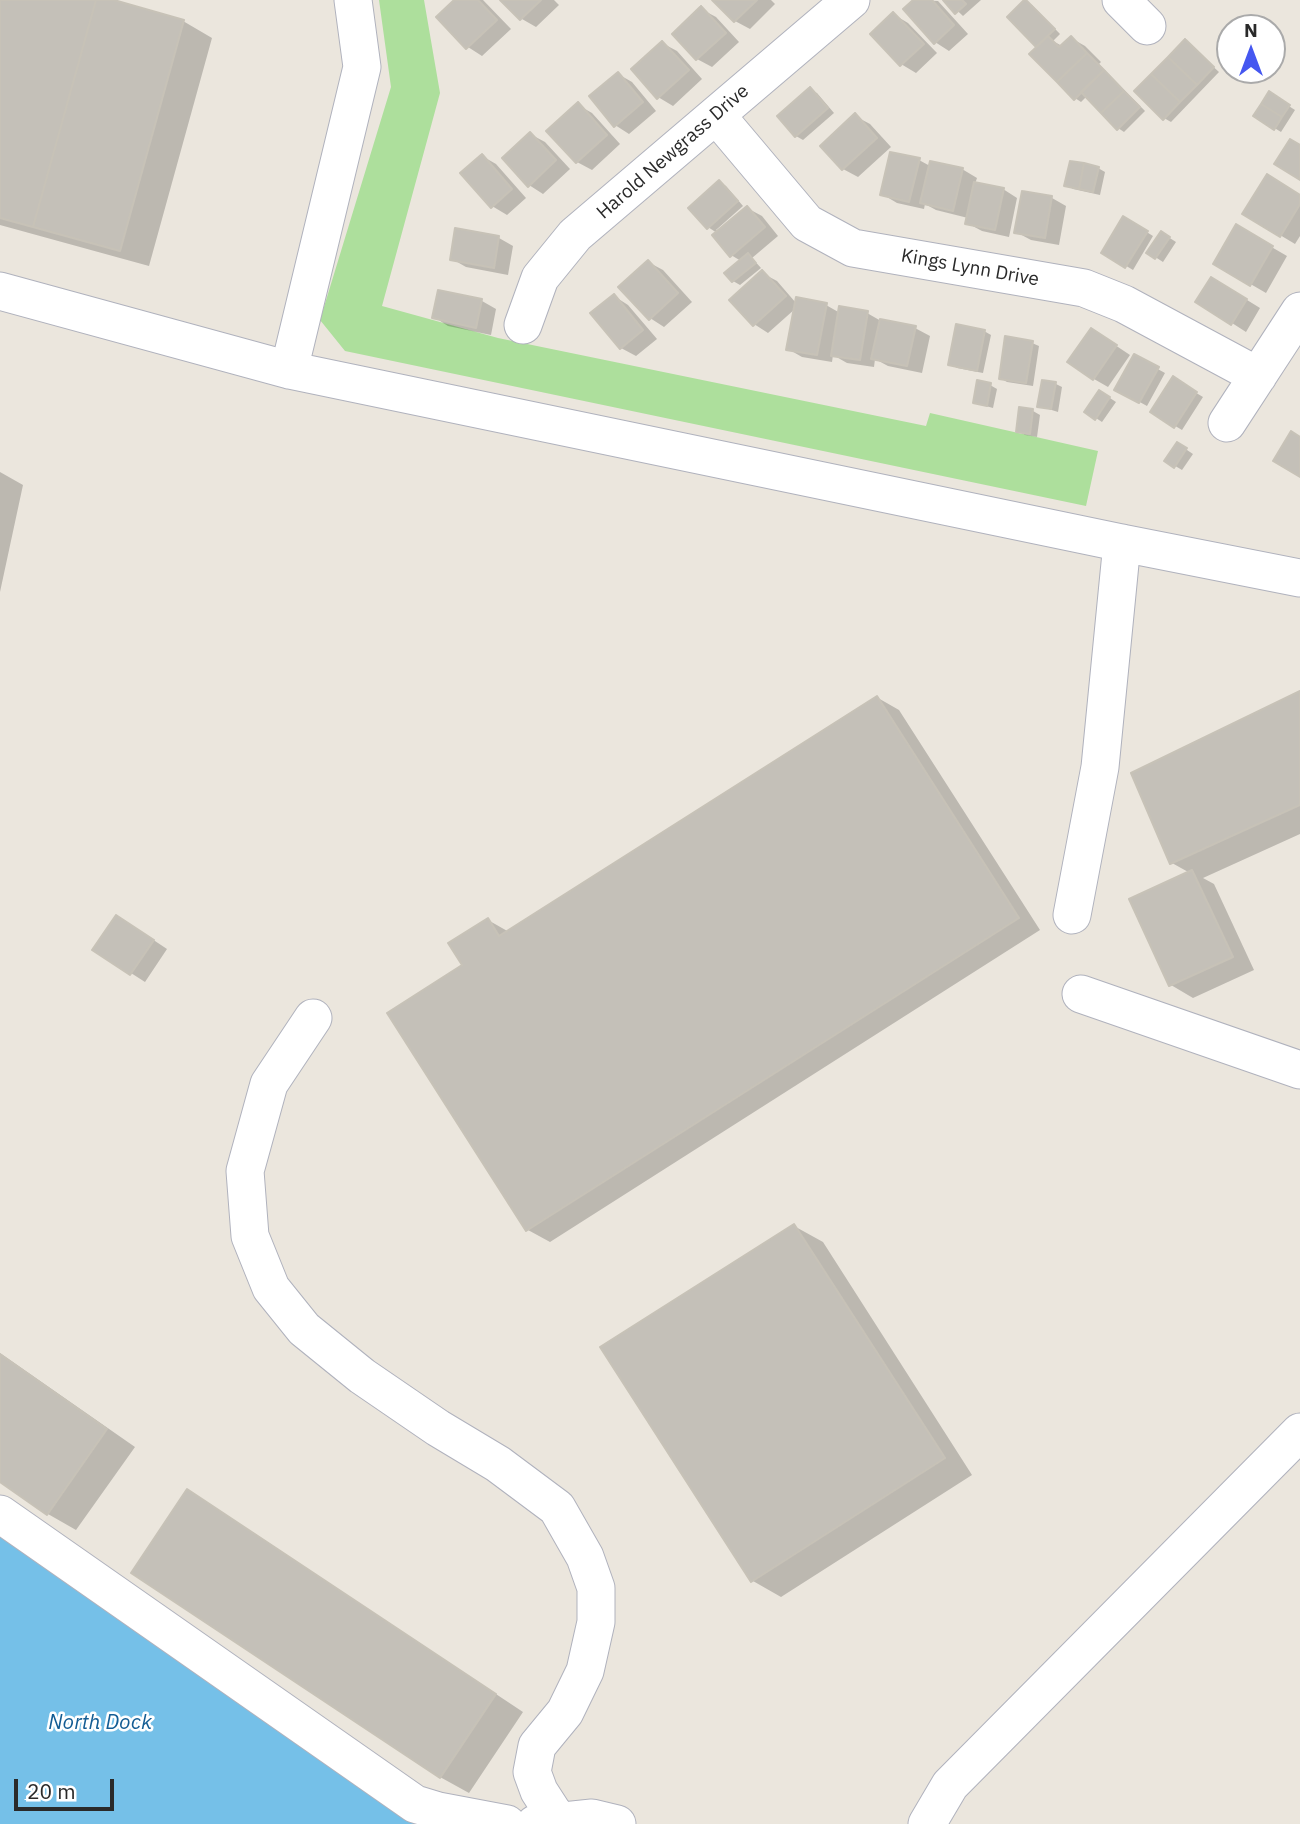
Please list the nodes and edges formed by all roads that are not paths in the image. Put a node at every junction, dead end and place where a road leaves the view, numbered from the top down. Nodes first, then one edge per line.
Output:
1 (353, 0) edge
2 (851, 0) edge
3 (1121, 0) edge
4 (1147, 26) dead end
5 (716, 115) junction
6 (0, 291) edge
7 (1300, 311) edge
8 (523, 325) dead end
9 (289, 370) junction
10 (1258, 376) junction
11 (1227, 423) dead end
12 (1122, 543) junction
13 (1300, 578) edge
14 (1072, 915) dead end
15 (1080, 994) dead end
16 (313, 1018) dead end
17 (1300, 1070) edge
18 (1300, 1433) edge
19 (0, 1514) edge
20 (546, 1823) edge
21 (507, 1824) edge
22 (617, 1824) edge
23 (927, 1824) edge

1 - 9 street
2 - 5 street, Harold Newgrass Drive
3 - 4 street
5 - 8 street, Harold Newgrass Drive
5 - 10 street, Kings Lynn Drive
6 - 9 street
7 - 10 street
9 - 12 street
10 - 11 street
12 - 13 street
12 - 14 street
15 - 17 street
16 - 20 street
18 - 23 street
19 - 21 street
20 - 22 street

